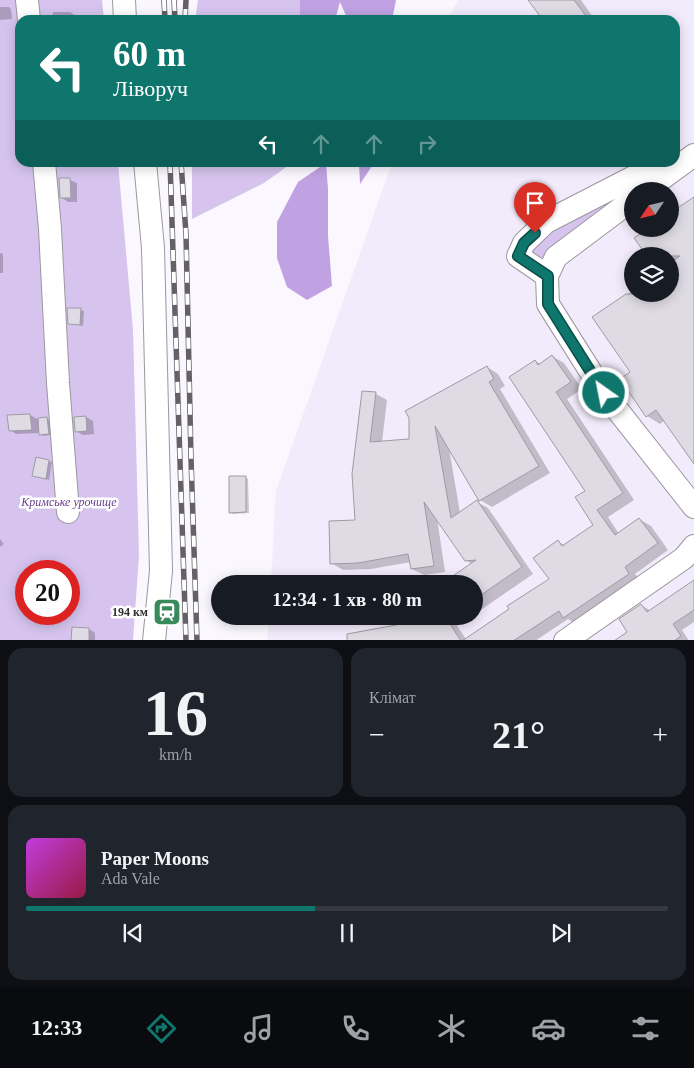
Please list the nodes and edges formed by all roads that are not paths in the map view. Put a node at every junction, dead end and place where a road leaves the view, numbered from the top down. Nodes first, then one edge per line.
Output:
1 (26, 0) edge
2 (124, 0) edge
3 (28, 15) edge
4 (125, 15) edge
5 (694, 151) edge
6 (694, 155) edge
7 (680, 157) edge
8 (680, 165) edge
9 (44, 167) edge
10 (145, 167) edge
11 (655, 167) edge
12 (678, 167) edge
13 (657, 182) edge
14 (624, 206) edge
15 (548, 276) junction
16 (694, 507) edge
17 (68, 512) dead end
18 (694, 546) edge
19 (154, 640) edge
20 (565, 640) edge

1 - 3 lane
2 - 4 lane
5 - 7 lane
6 - 8 lane
9 - 17 lane
10 - 19 lane
11 - 15 lane
12 - 13 lane
14 - 15 lane
15 - 16 lane
18 - 20 lane

